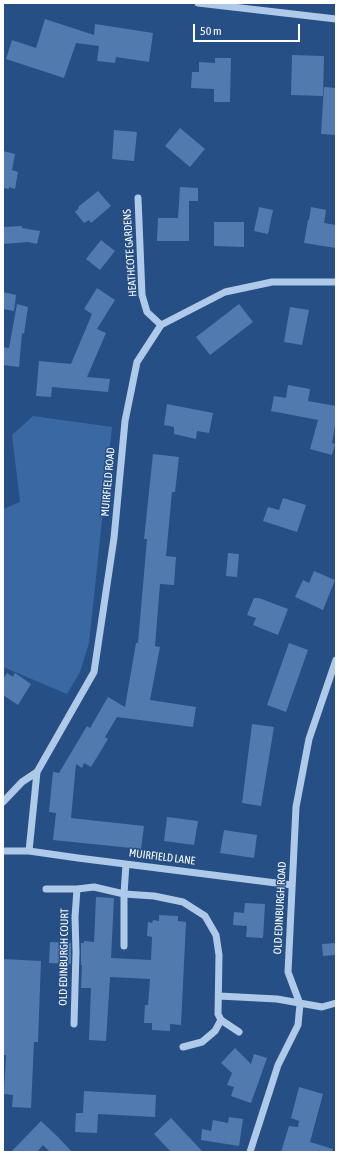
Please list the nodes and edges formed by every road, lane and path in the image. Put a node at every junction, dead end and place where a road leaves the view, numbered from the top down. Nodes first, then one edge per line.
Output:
1 (198, 3) edge
2 (336, 19) edge
3 (138, 198) dead end
4 (336, 282) edge
5 (160, 325) junction
6 (336, 660) edge
7 (37, 772) junction
8 (3, 802) edge
9 (3, 851) edge
10 (29, 851) junction
11 (126, 864) junction
12 (292, 885) junction
13 (46, 889) dead end
14 (77, 889) junction
15 (124, 894) junction
16 (124, 946) dead end
17 (219, 996) junction
18 (336, 1003) edge
19 (300, 1004) junction
20 (221, 1020) junction
21 (74, 1024) dead end
22 (239, 1032) dead end
23 (183, 1047) dead end
24 (250, 1152) edge

1 - 2 street
3 - 5 street, HEATHCOTE GARDENS
4 - 5 street
5 - 7 street, MUIRFIELD ROAD
6 - 12 street, OLD EDINBURGH ROAD
7 - 8 street, MUIRFIELD ROAD
7 - 10 street
9 - 10 street, MUIRFIELD LANE
10 - 11 street, MUIRFIELD LANE
11 - 12 street, MUIRFIELD LANE
11 - 15 street
12 - 19 street, OLD EDINBURGH ROAD
13 - 14 street
14 - 15 street
14 - 21 street, OLD EDINBURGH COURT
15 - 16 street
15 - 17 street
17 - 19 street
17 - 20 street
18 - 19 street
19 - 24 street, OLD EDINBURGH ROAD
20 - 22 street
20 - 23 street

